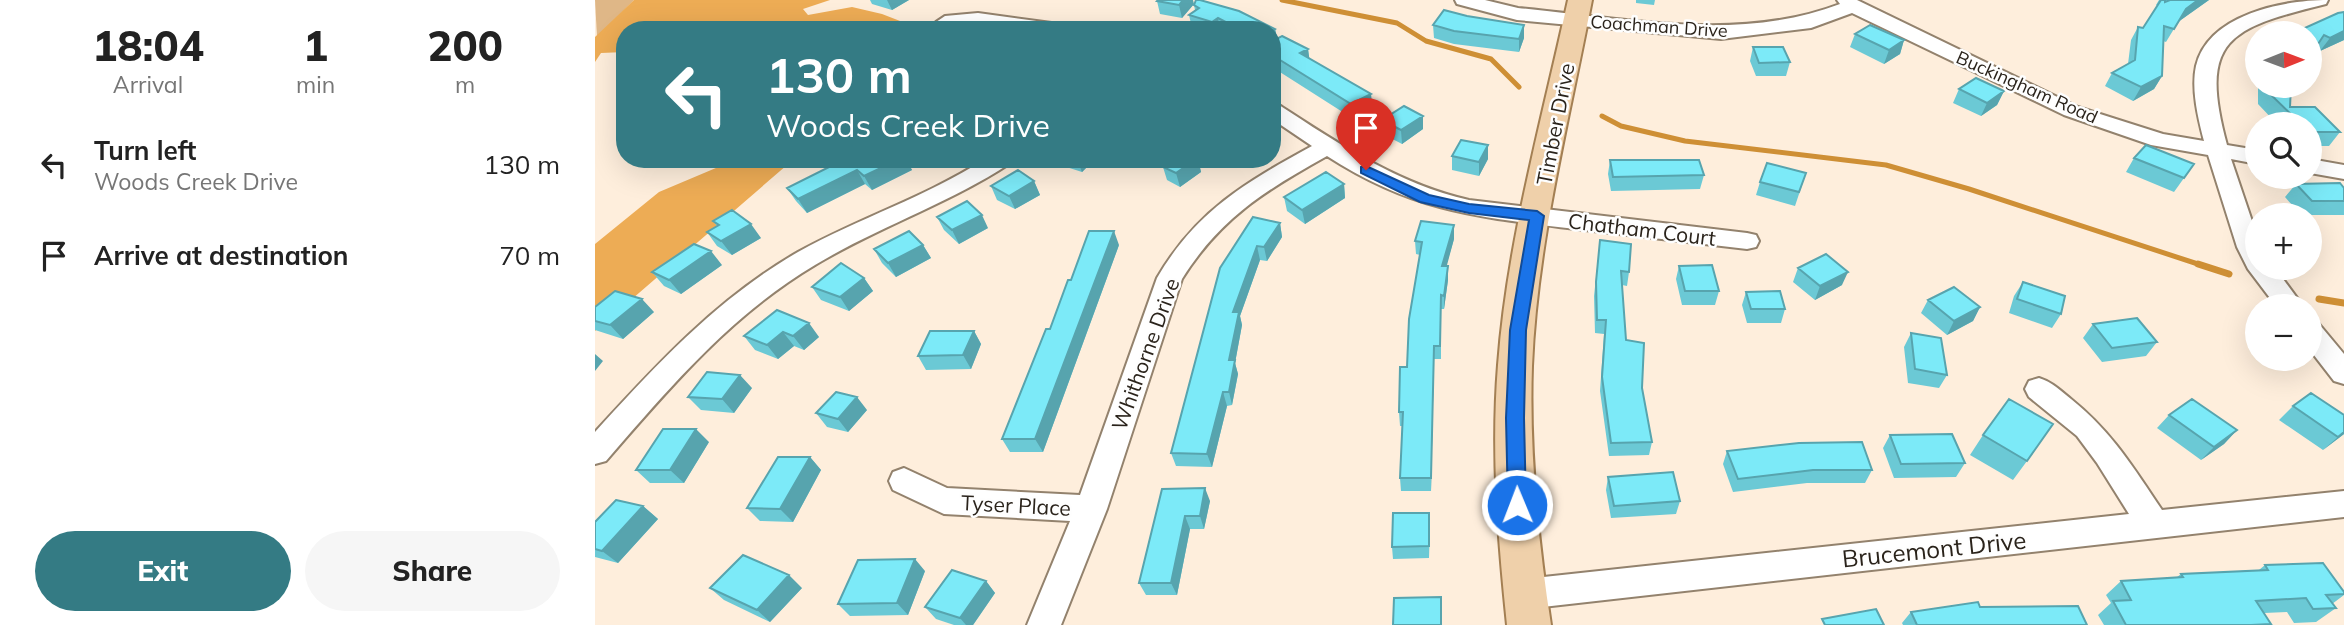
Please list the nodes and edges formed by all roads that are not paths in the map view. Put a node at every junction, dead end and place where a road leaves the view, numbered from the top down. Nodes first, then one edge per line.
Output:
1 (1464, 0) edge
2 (2319, 0) edge
3 (1849, 3) edge
4 (1578, 10) edge
5 (956, 21) edge
6 (993, 21) edge
7 (1281, 115) edge
8 (1328, 146) junction
9 (2218, 150) junction
10 (2245, 155) edge
11 (986, 168) edge
12 (2322, 168) edge
13 (2344, 172) edge
14 (1537, 216) junction
15 (2245, 234) edge
16 (1747, 241) dead end
17 (2270, 280) edge
18 (2281, 294) edge
19 (2322, 346) edge
20 (2344, 373) edge
21 (2039, 389) dead end
22 (595, 452) edge
23 (904, 481) dead end
24 (2344, 505) edge
25 (1091, 509) junction
26 (2154, 525) junction
27 (1527, 609) edge
28 (1044, 625) edge

1 - 4 street, Coachman Drive
2 - 9 street
3 - 4 street, Coachman Drive
3 - 9 street, Buckingham Road
4 - 14 main road, Timber Drive
5 - 6 street
7 - 8 street, Chatham Court
8 - 14 street, Chatham Court
8 - 25 street, Whithorne Drive
9 - 10 street, Buckingham Road
9 - 15 street
11 - 22 street
12 - 13 street
14 - 16 street, Chatham Court
14 - 27 main road, Timber Drive
17 - 18 street
19 - 20 street
21 - 26 street
23 - 25 street, Tyser Place
24 - 26 street, Brucemont Drive
25 - 28 street, Whithorne Drive
26 - 27 street, Brucemont Drive

